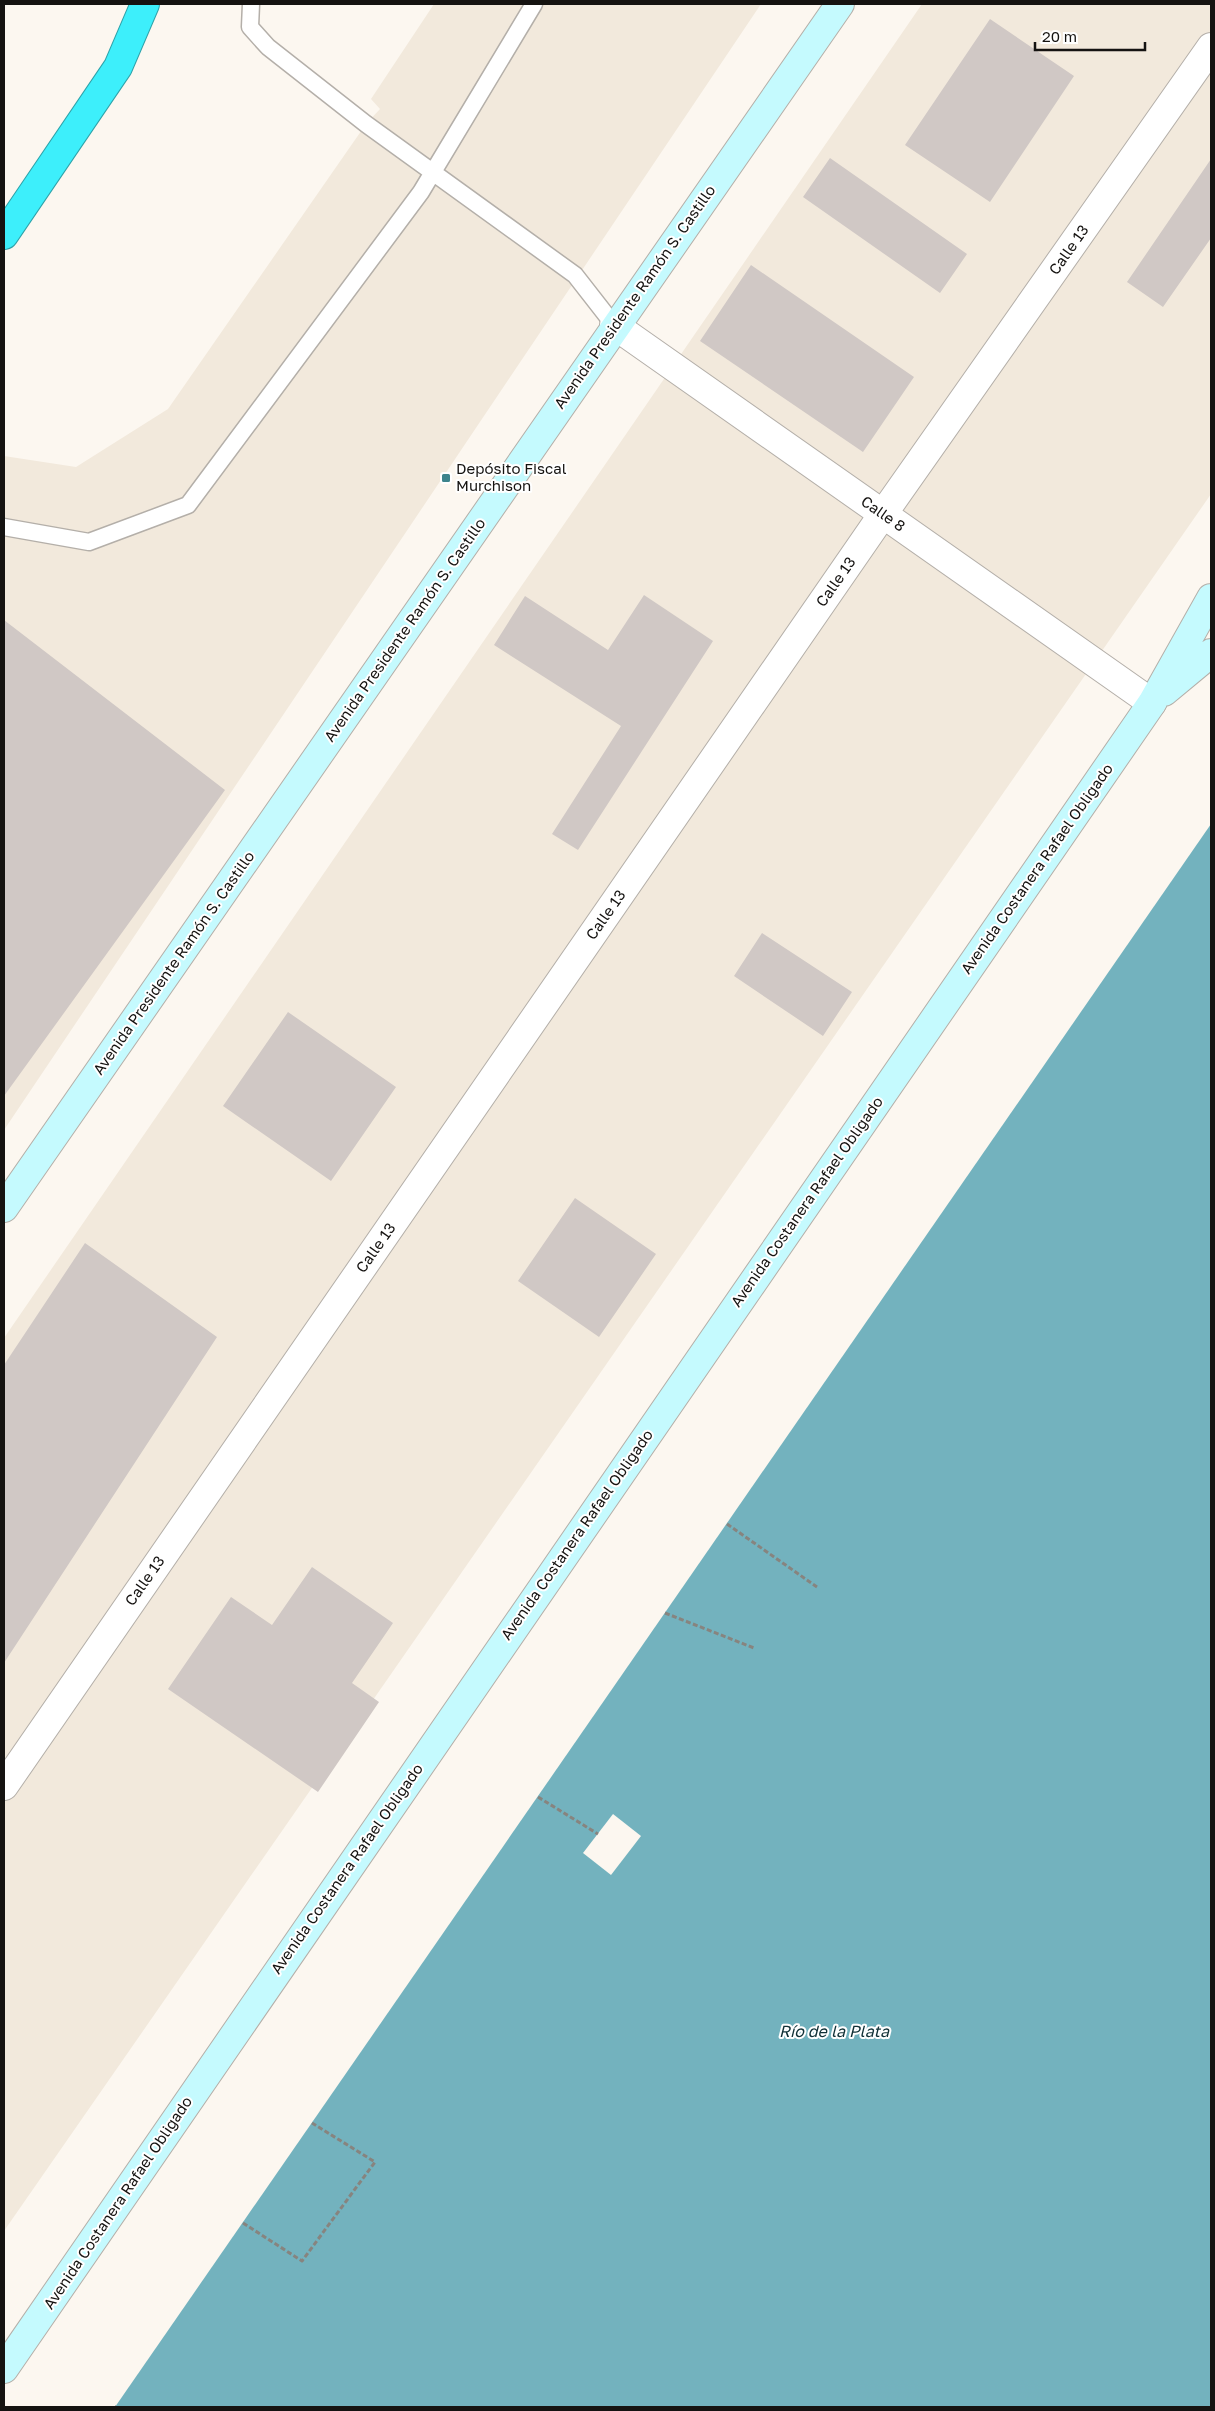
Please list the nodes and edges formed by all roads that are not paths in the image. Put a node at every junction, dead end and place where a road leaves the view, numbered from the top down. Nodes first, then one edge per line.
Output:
1 (145, 4) edge
2 (251, 4) edge
3 (534, 4) edge
4 (840, 4) edge
5 (1211, 47) edge
6 (434, 172) junction
7 (4, 235) edge
8 (614, 325) junction
9 (883, 514) junction
10 (4, 527) edge
11 (1211, 598) edge
12 (1211, 653) edge
13 (1152, 703) junction
14 (4, 1208) edge
15 (4, 1786) edge
16 (4, 2369) edge

1 - 7 highway
2 - 6 lane
3 - 6 lane
4 - 8 main road, Avenida Presidente Ramón S. Castillo
5 - 9 street, Calle 13
6 - 8 lane
6 - 10 lane
8 - 9 street, Calle 8
8 - 14 main road, Avenida Presidente Ramón S. Castillo
9 - 13 street, Calle 8
9 - 15 street, Calle 13
11 - 13 main road, Avenida Costanera Rafael Obligado
12 - 13 main road, Avenida Costanera Rafael Obligado
13 - 16 main road, Avenida Costanera Rafael Obligado

